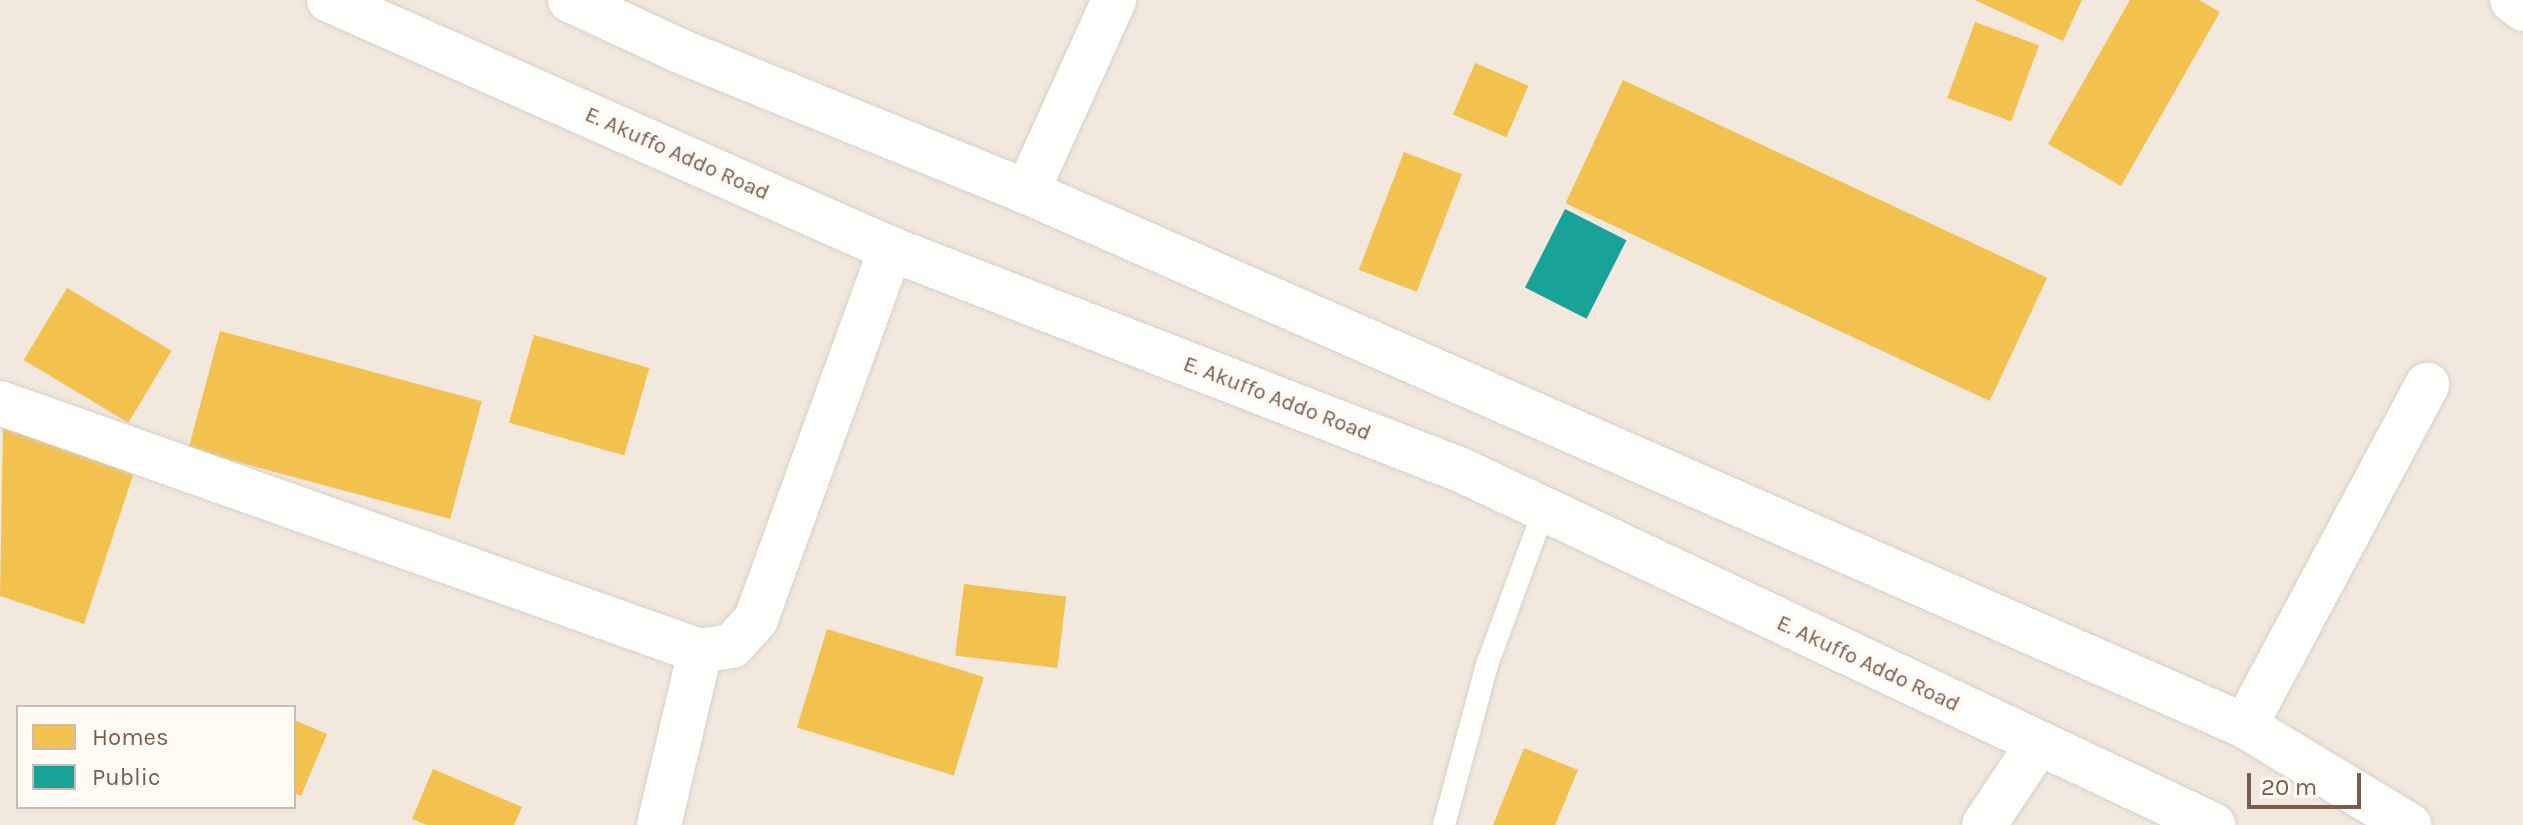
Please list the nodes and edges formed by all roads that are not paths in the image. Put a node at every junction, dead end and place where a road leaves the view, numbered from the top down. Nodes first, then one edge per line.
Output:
1 (329, 0) edge
2 (570, 0) edge
3 (1114, 0) edge
4 (2512, 0) edge
5 (2523, 9) edge
6 (1027, 192) junction
7 (891, 249) junction
8 (2427, 385) dead end
9 (0, 403) edge
10 (1544, 510) junction
11 (700, 651) junction
12 (2245, 726) junction
13 (2038, 744) junction
14 (659, 825) edge
15 (1444, 825) edge
16 (1984, 825) edge
17 (2213, 825) edge
18 (2409, 825) edge

1 - 7 main road, E. Akuffo Addo Road
2 - 6 main road
3 - 6 main road
4 - 5 main road
6 - 12 main road
7 - 10 main road, E. Akuffo Addo Road
7 - 11 main road
8 - 12 main road
9 - 11 main road
10 - 13 main road, E. Akuffo Addo Road
10 - 15 lane
11 - 14 main road
12 - 18 main road
13 - 16 main road
13 - 17 main road, E. Akuffo Addo Road

